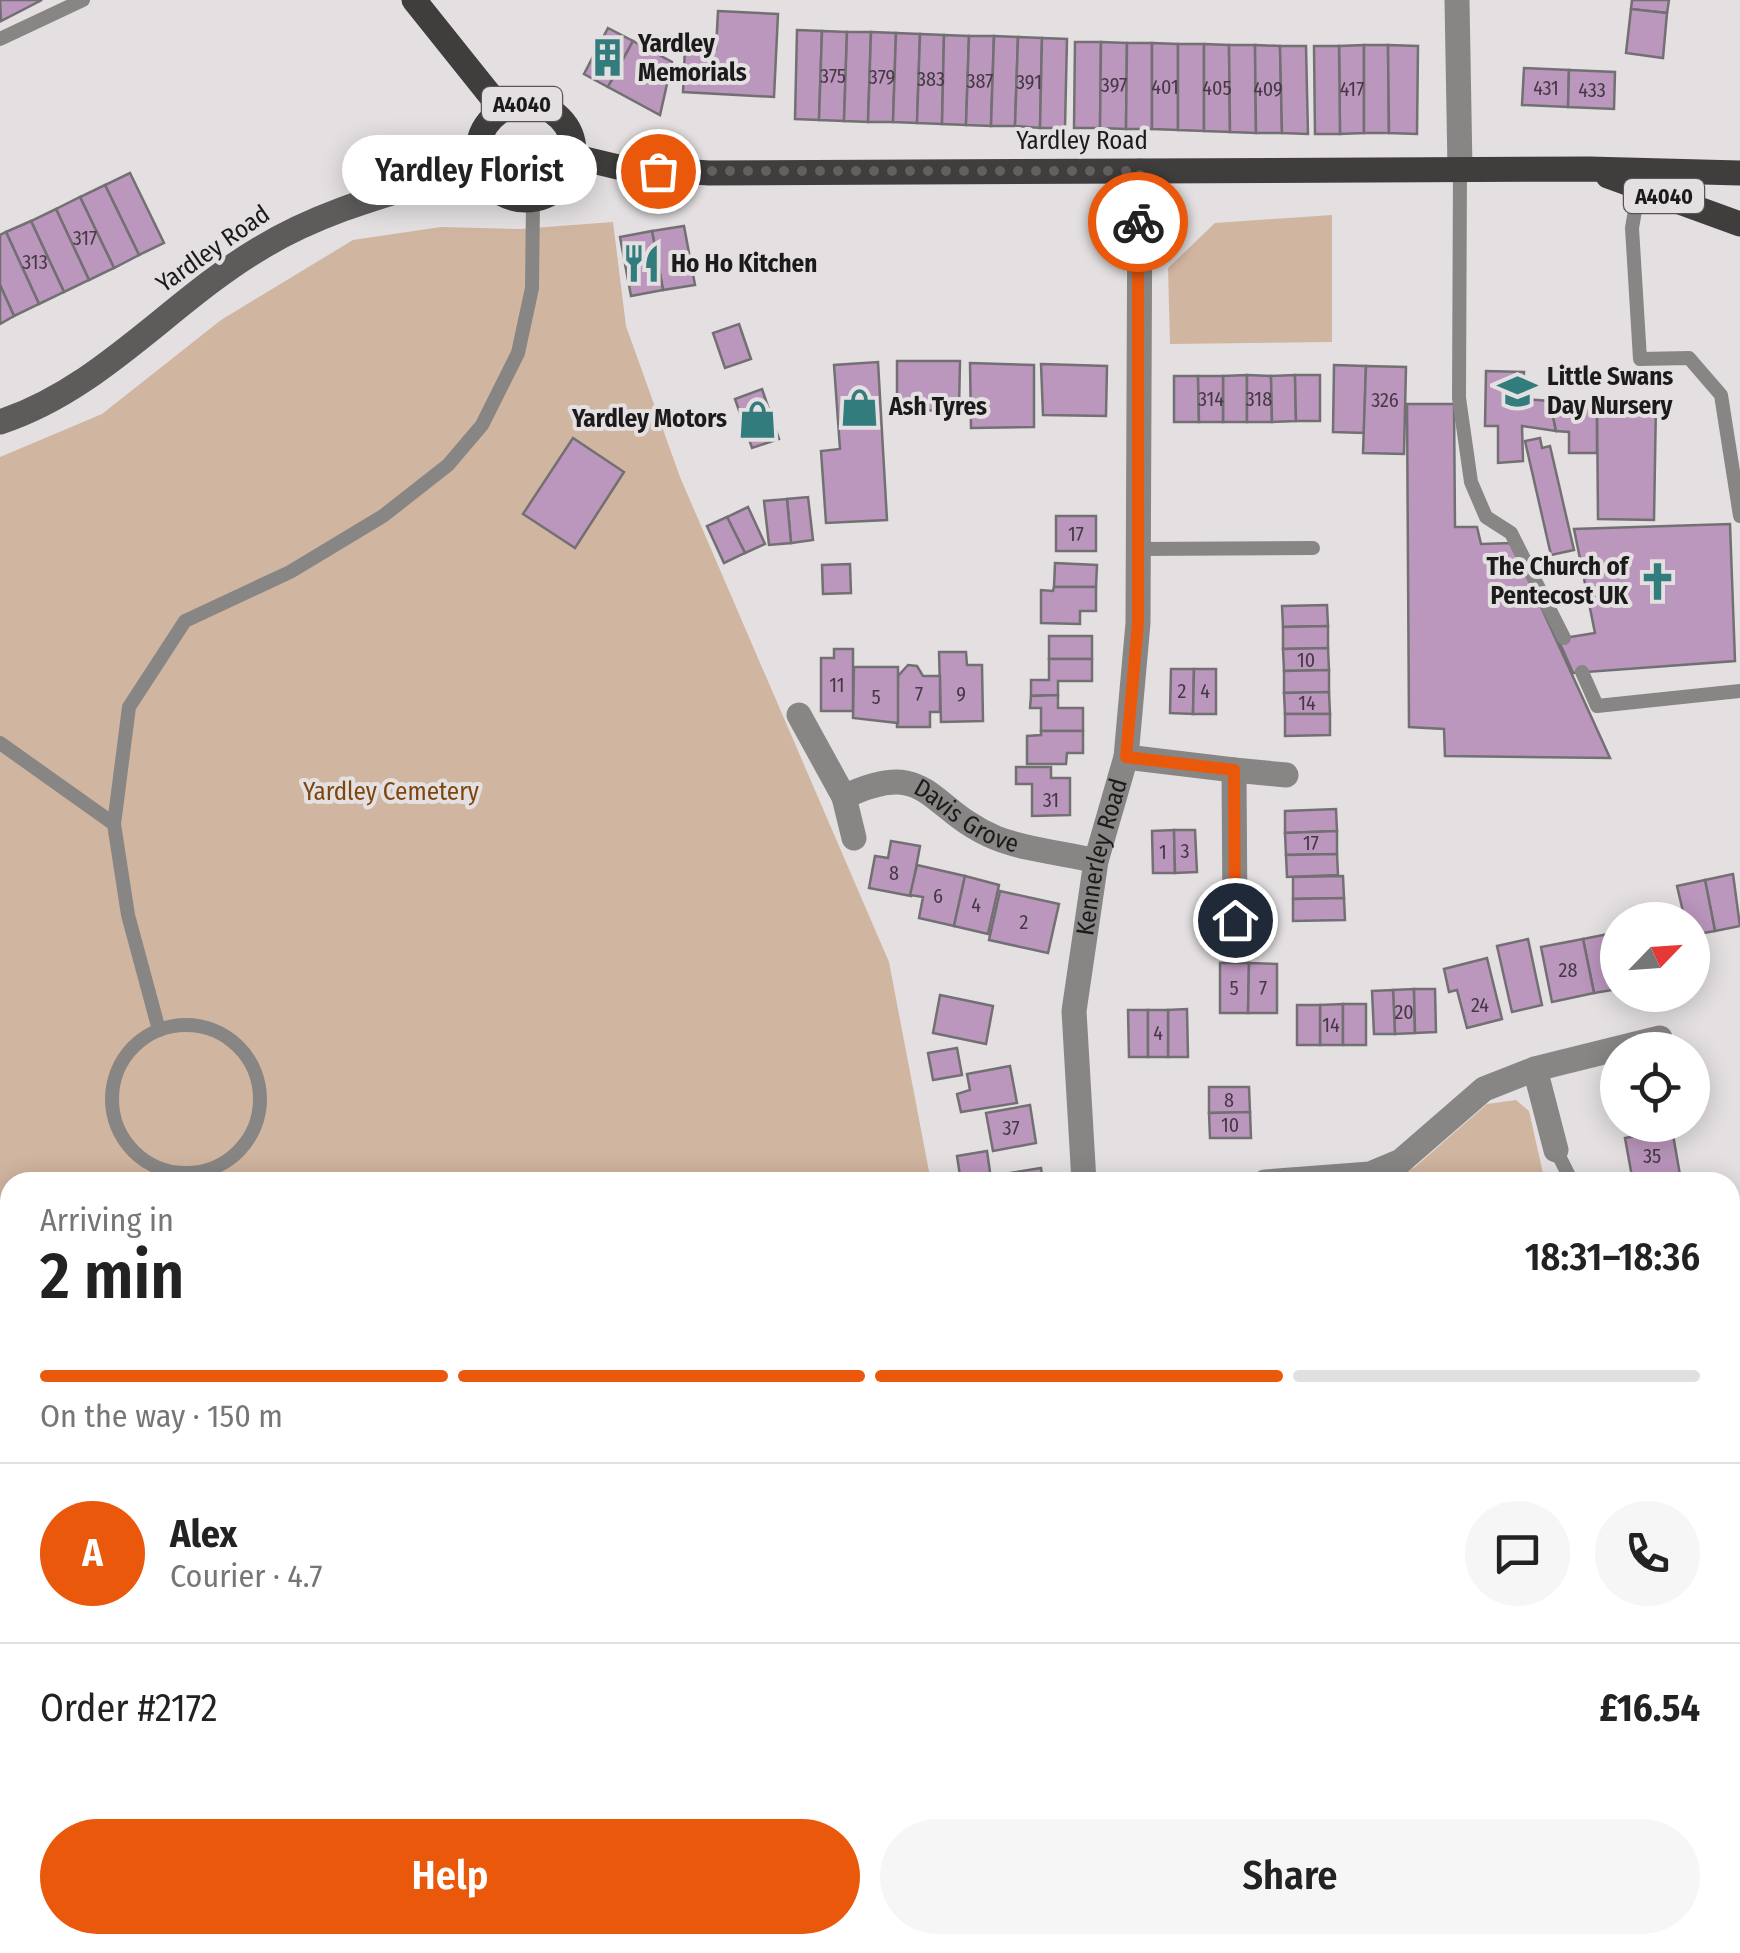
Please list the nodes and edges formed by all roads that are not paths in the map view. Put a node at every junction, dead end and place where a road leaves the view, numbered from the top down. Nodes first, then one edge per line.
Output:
1 (83, 0) edge
2 (414, 0) edge
3 (1456, 0) edge
4 (0, 39) edge
5 (502, 110) junction
6 (576, 157) junction
7 (480, 166) junction
8 (1589, 169) junction
9 (1460, 170) junction
10 (1140, 171) junction
11 (1740, 173) edge
12 (1639, 187) junction
13 (533, 201) junction
14 (1740, 224) edge
15 (0, 422) edge
16 (1740, 516) edge
17 (1313, 548) dead end
18 (1138, 549) junction
19 (1564, 638) dead end
20 (1582, 672) dead end
21 (1740, 692) edge
22 (798, 714) dead end
23 (0, 744) edge
24 (1126, 757) junction
25 (1234, 770) junction
26 (1286, 776) dead end
27 (844, 798) junction
28 (114, 824) junction
29 (854, 838) dead end
30 (1096, 860) junction
31 (1235, 920) dead end
32 (159, 1030) junction
33 (1600, 1053) edge
34 (1535, 1069) junction
35 (1556, 1150) joint
36 (171, 1172) edge
37 (216, 1172) edge
38 (1083, 1172) edge
39 (1374, 1172) edge
40 (1567, 1172) edge

1 - 4 lane
2 - 5 main road, A4040
3 - 9 street
5 - 6 main road, A4040
5 - 7 main road, A4040
6 - 10 main road, Yardley Road / A4040
6 - 13 main road
7 - 13 main road
7 - 15 main road, Yardley Road
8 - 9 main road, Yardley Road / A4040
8 - 11 main road, Yardley Road / A4040
8 - 12 main road, Yardley Road / A4040
9 - 10 main road, Yardley Road / A4040
9 - 19 lane
10 - 18 street, Kennerley Road
12 - 14 main road, Yardley Road / A4040
12 - 16 lane
13 - 28 lane
17 - 18 lane
18 - 24 street, Kennerley Road
20 - 21 lane
22 - 27 street
23 - 28 lane
24 - 25 street
24 - 30 street, Kennerley Road
25 - 26 street
25 - 31 street
27 - 29 street
27 - 30 street, Davis Grove
28 - 32 lane
30 - 38 street, Kennerley Road
32 - 36 lane
32 - 37 lane
33 - 34 street
34 - 35 street
34 - 39 street
35 - 40 lane

